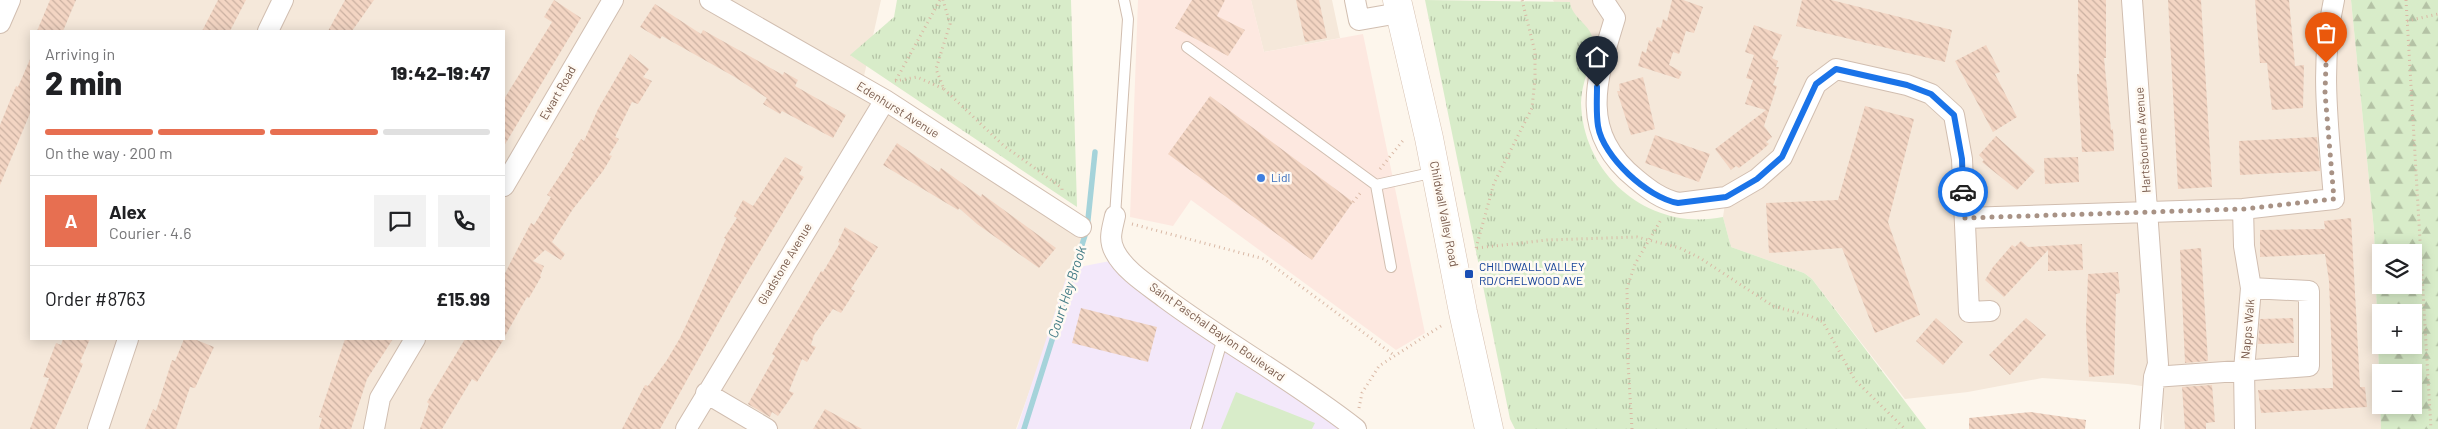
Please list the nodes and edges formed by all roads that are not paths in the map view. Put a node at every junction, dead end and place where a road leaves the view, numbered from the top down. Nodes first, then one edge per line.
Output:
1 (10, 0) edge
2 (283, 0) edge
3 (612, 0) edge
4 (710, 0) edge
5 (1124, 0) edge
6 (1355, 0) edge
7 (1603, 0) edge
8 (2132, 0) edge
9 (2334, 0) edge
10 (1398, 7) edge
11 (0, 23) edge
12 (268, 30) edge
13 (1187, 47) dead end
14 (885, 100) junction
15 (1436, 172) junction
16 (1373, 183) junction
17 (505, 184) edge
18 (2244, 209) junction
19 (2148, 211) junction
20 (1115, 216) joint
21 (1964, 218) junction
22 (1081, 227) dead end
23 (1390, 267) dead end
24 (2251, 288) junction
25 (1990, 311) dead end
26 (1223, 338) junction
27 (128, 340) edge
28 (414, 340) edge
29 (2244, 370) junction
30 (2154, 377) junction
31 (706, 393) junction
32 (1357, 422) edge
33 (98, 429) edge
34 (374, 429) edge
35 (686, 429) edge
36 (767, 429) edge
37 (1196, 429) edge
38 (1489, 429) edge
39 (2150, 429) edge
40 (2245, 429) edge

1 - 11 street
2 - 12 street
3 - 17 street, Ewart Road
4 - 14 street, Edenhurst Avenue
5 - 20 lane
6 - 10 street
7 - 21 street
8 - 19 street, Hartsbourne Avenue
9 - 18 street
10 - 15 main road, Childwall Valley Road
13 - 16 lane
14 - 22 street, Edenhurst Avenue
14 - 31 street, Gladstone Avenue
15 - 16 lane
15 - 38 main road, Childwall Valley Road
16 - 23 lane
18 - 19 street
18 - 24 street, Napps Walk
19 - 21 street
19 - 30 street, Hartsbourne Avenue
20 - 26 street, Saint Paschal Baylon Boulevard
21 - 25 street
24 - 29 street, Napps Walk
24 - 29 street, Napps Walk
26 - 32 street, Saint Paschal Baylon Boulevard
26 - 37 lane
27 - 33 street
28 - 34 street
29 - 30 street
29 - 40 street, Napps Walk
30 - 39 street, Hartsbourne Avenue
31 - 35 street, Gladstone Avenue
31 - 36 street

